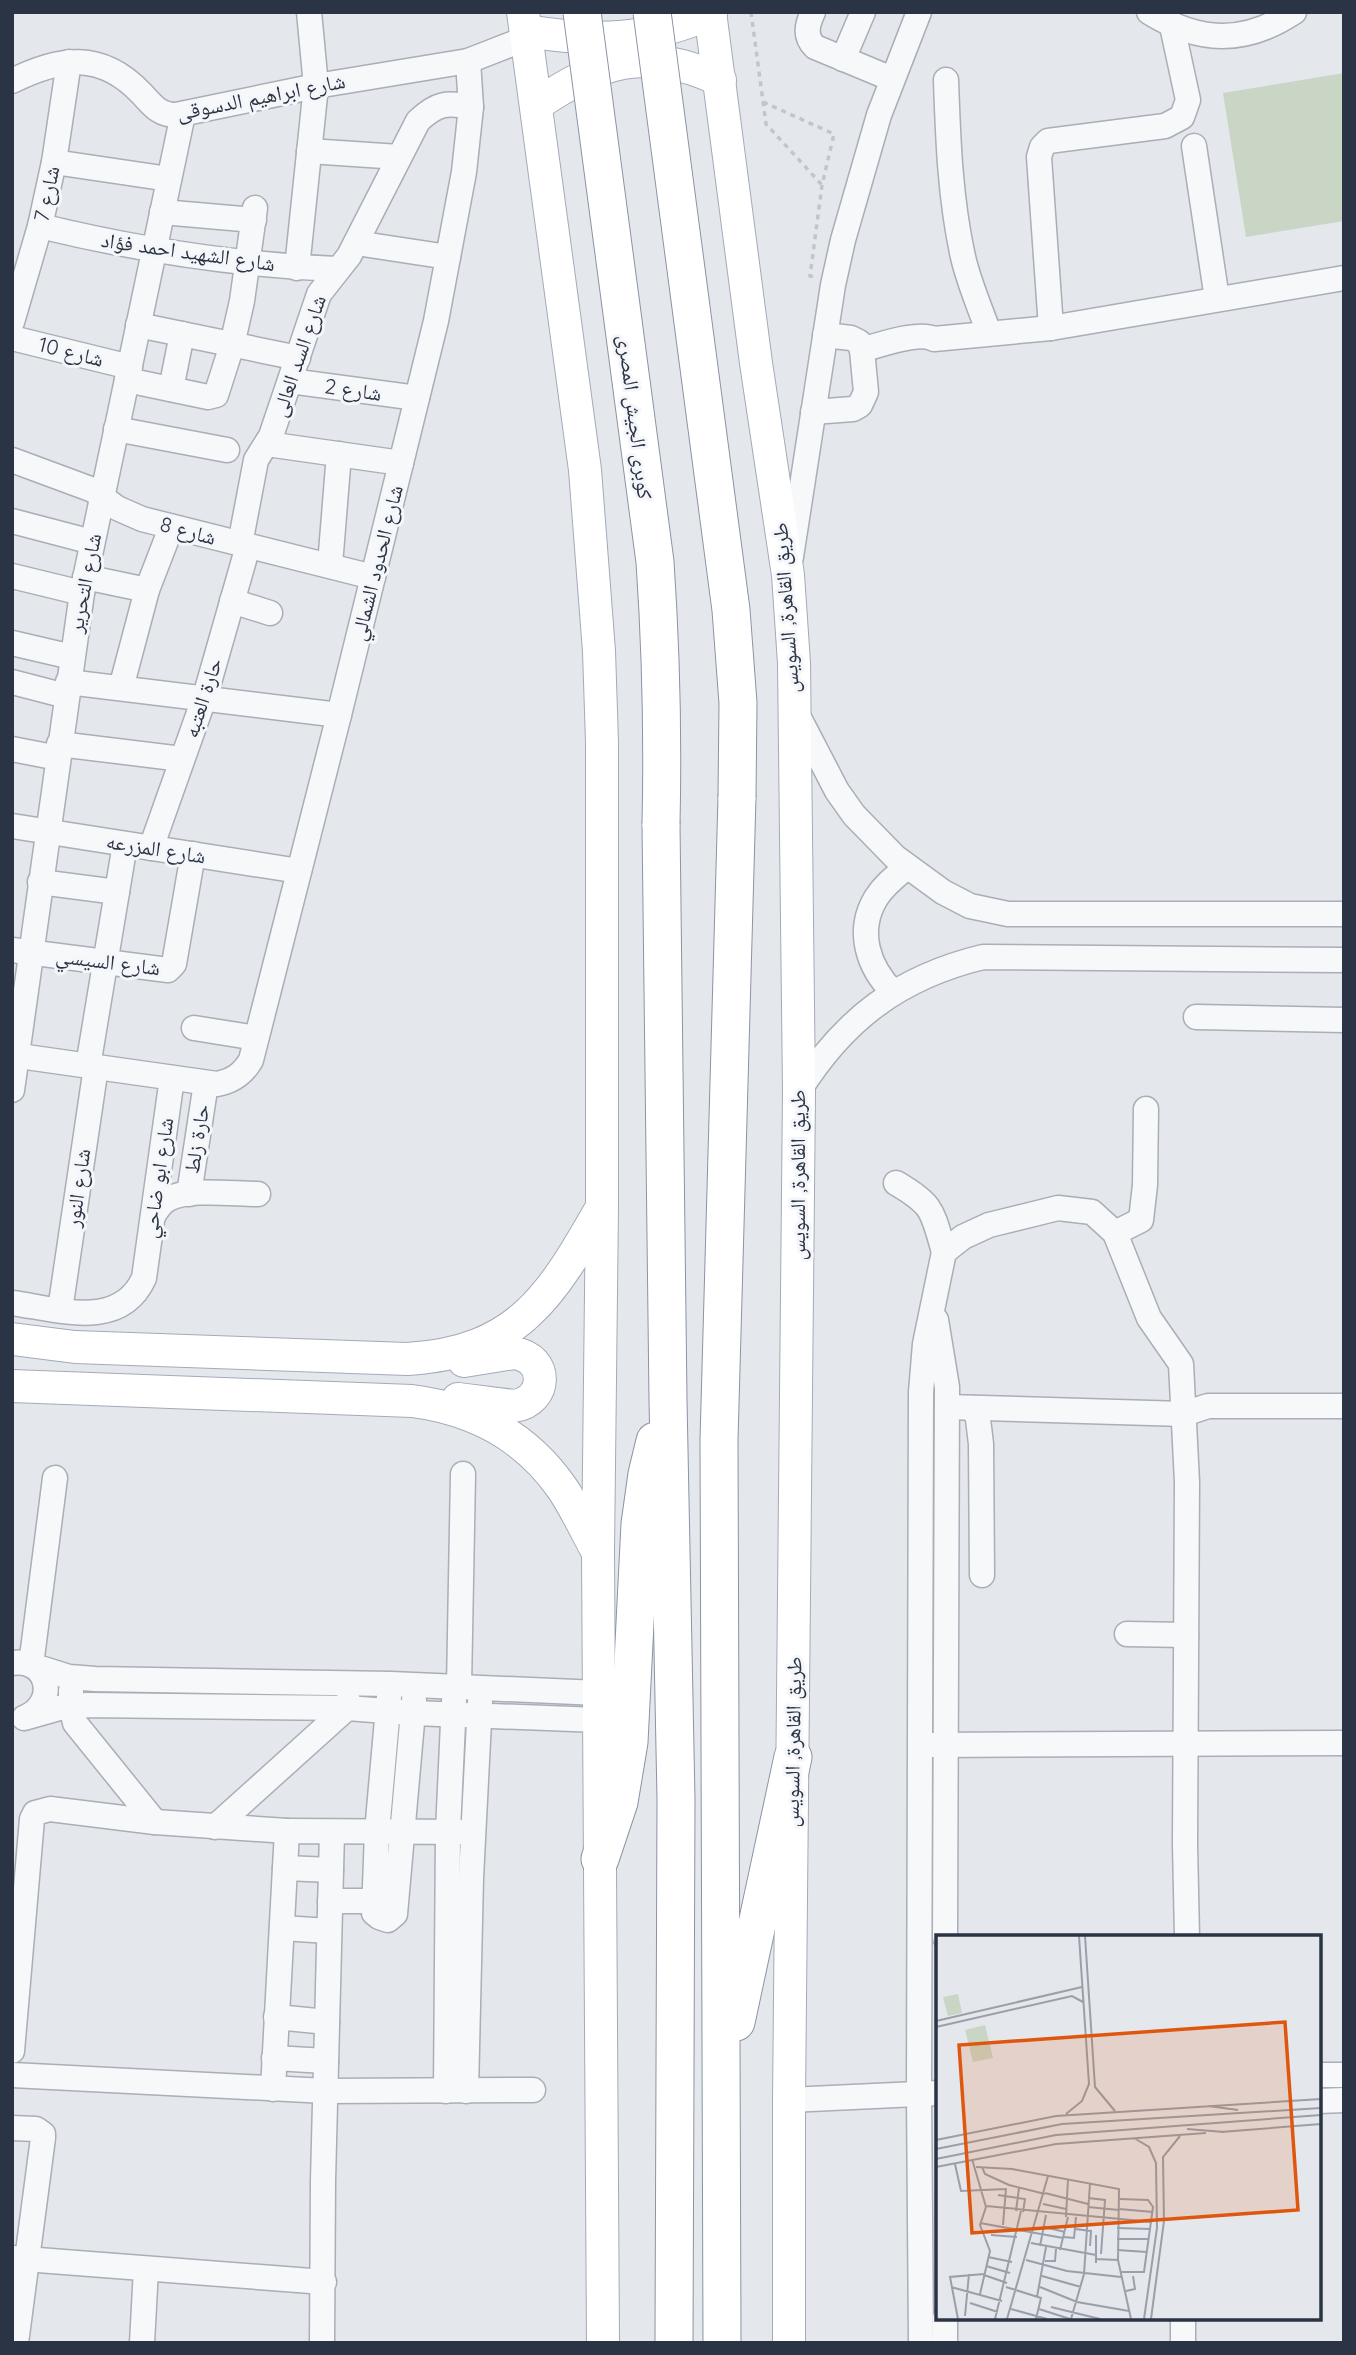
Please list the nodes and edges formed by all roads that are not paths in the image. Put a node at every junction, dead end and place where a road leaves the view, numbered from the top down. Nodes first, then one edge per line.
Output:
1 (309, 12) edge
2 (582, 12) edge
3 (652, 12) edge
4 (813, 12) edge
5 (863, 12) edge
6 (919, 12) edge
7 (1149, 12) edge
8 (1294, 12) edge
9 (710, 13) edge
10 (1172, 26) junction
11 (525, 27) edge
12 (843, 59) junction
13 (468, 61) junction
14 (69, 62) junction
15 (892, 79) junction
16 (720, 80) junction
17 (946, 80) dead end
18 (12, 81) edge
19 (316, 86) junction
20 (536, 105) junction
21 (471, 107) junction
22 (183, 114) junction
23 (1194, 146) dead end
24 (309, 151) junction
25 (399, 157) junction
26 (54, 162) junction
27 (169, 179) junction
28 (162, 212) junction
29 (40, 226) junction
30 (355, 243) junction
31 (154, 251) junction
32 (448, 257) junction
33 (248, 264) junction
34 (297, 268) junction
35 (337, 269) junction
36 (1344, 278) edge
37 (1217, 299) junction
38 (12, 322) edge
39 (138, 325) junction
40 (1051, 328) junction
41 (989, 333) junction
42 (182, 334) junction
43 (825, 335) junction
44 (12, 338) edge
45 (232, 345) junction
46 (298, 358) junction
47 (863, 359) junction
48 (128, 373) junction
49 (290, 381) junction
50 (172, 389) junction
51 (417, 398) junction
52 (813, 412) junction
53 (116, 429) junction
54 (267, 444) junction
55 (227, 450) dead end
56 (339, 454) junction
57 (12, 460) edge
58 (401, 463) junction
59 (102, 497) junction
60 (12, 521) edge
61 (171, 528) junction
62 (92, 542) junction
63 (244, 545) junction
64 (330, 565) junction
65 (788, 575) junction
66 (12, 576) edge
67 (373, 577) junction
68 (83, 585) junction
69 (147, 590) junction
70 (232, 601) junction
71 (270, 613) dead end
72 (12, 643) edge
73 (72, 657) junction
74 (12, 682) edge
75 (121, 688) junction
76 (67, 689) junction
77 (204, 698) junction
78 (794, 707) junction
79 (340, 715) junction
80 (12, 749) edge
81 (59, 751) junction
82 (182, 759) junction
83 (12, 826) edge
84 (47, 832) junction
85 (125, 844) junction
86 (150, 848) junction
87 (194, 855) junction
88 (907, 867) junction
89 (299, 871) junction
90 (40, 882) junction
91 (117, 892) junction
92 (1344, 914) edge
93 (21, 951) edge
94 (1344, 960) edge
95 (105, 963) junction
96 (893, 992) junction
97 (1196, 1017) dead end
98 (1344, 1020) edge
99 (194, 1028) dead end
100 (254, 1049) junction
101 (14, 1056) edge
102 (92, 1067) junction
103 (172, 1078) junction
104 (206, 1083) junction
105 (12, 1090) edge
106 (799, 1091) junction
107 (1146, 1109) dead end
108 (896, 1183) dead end
109 (188, 1194) junction
110 (258, 1194) dead end
111 (603, 1206) junction
112 (153, 1216) junction
113 (1115, 1233) junction
114 (944, 1252) junction
115 (12, 1303) edge
116 (934, 1305) junction
117 (60, 1310) junction
118 (12, 1339) edge
119 (428, 1357) junction
120 (12, 1386) edge
121 (668, 1400) junction
122 (432, 1404) junction
123 (1344, 1406) edge
124 (947, 1407) junction
125 (974, 1408) junction
126 (1184, 1414) junction
127 (463, 1474) dead end
128 (55, 1478) dead end
129 (598, 1552) junction
130 (982, 1575) dead end
131 (1126, 1634) dead end
132 (1186, 1635) junction
133 (18, 1663) edge
134 (72, 1677) junction
135 (350, 1683) junction
136 (391, 1684) junction
137 (416, 1685) junction
138 (465, 1687) junction
139 (71, 1706) junction
140 (599, 1707) junction
141 (347, 1708) junction
142 (388, 1711) junction
143 (413, 1713) junction
144 (453, 1715) junction
145 (480, 1717) junction
146 (18, 1718) edge
147 (1344, 1743) edge
148 (947, 1744) junction
149 (1186, 1744) junction
150 (921, 1745) junction
151 (793, 1757) junction
152 (155, 1822) junction
153 (215, 1827) junction
154 (287, 1831) junction
155 (332, 1832) junction
156 (377, 1832) junction
157 (402, 1832) junction
158 (460, 1832) junction
159 (600, 1859) junction
160 (285, 1868) junction
161 (331, 1870) junction
162 (330, 1901) junction
163 (374, 1901) junction
164 (282, 1928) junction
165 (329, 1931) junction
166 (944, 1935) edge
167 (1187, 1935) edge
168 (276, 2017) junction
169 (327, 2022) junction
170 (12, 2051) edge
171 (274, 2058) junction
172 (326, 2061) junction
173 (12, 2075) edge
174 (1321, 2075) edge
175 (1344, 2075) edge
176 (273, 2089) junction
177 (533, 2090) dead end
178 (326, 2091) junction
179 (456, 2091) junction
180 (721, 2092) junction
181 (928, 2094) edge
182 (789, 2100) junction
183 (1344, 2100) edge
184 (1321, 2101) edge
185 (12, 2128) edge
186 (20, 2258) edge
187 (146, 2269) junction
188 (324, 2282) junction
189 (944, 2320) edge
190 (1183, 2320) edge
191 (317, 2338) edge
192 (16, 2343) edge
193 (142, 2343) edge
194 (603, 2343) edge
195 (674, 2343) edge
196 (722, 2343) edge
197 (789, 2343) edge
198 (921, 2343) edge
199 (945, 2343) edge
200 (1183, 2343) edge

1 - 19 street
2 - 121 highway, كوبرى الجيش المصرى, bridge
3 - 180 highway, bridge
4 - 12 street
5 - 12 street
6 - 15 street
7 - 10 street
8 - 10 street
9 - 11 main road
9 - 16 main road, طريق القاهرة, السويس
10 - 40 street
11 - 13 street, شارع ابراهيم الدسوقى
11 - 20 main road
12 - 15 street
13 - 19 street, شارع ابراهيم الدسوقى
13 - 21 street, شارع الحدود الشمالي
14 - 18 street, شارع ابراهيم الدسوقى
14 - 22 street, شارع ابراهيم الدسوقى
14 - 26 street, شارع 7
15 - 43 street
16 - 20 main road
16 - 65 main road, طريق القاهرة, السويس
17 - 41 street
19 - 22 street, شارع ابراهيم الدسوقى
19 - 24 street
20 - 111 main road
21 - 25 street, شارع السد العالى
21 - 32 street, شارع الحدود الشمالي
22 - 27 street, شارع التحرير
23 - 37 street
24 - 25 street
24 - 34 street
25 - 30 street, شارع السد العالى
26 - 27 street
26 - 29 street, شارع 7
27 - 28 street, شارع التحرير
28 - 31 street, شارع التحرير
28 - 33 street
29 - 31 street, شارع الشهيد احمد فؤاد
29 - 38 street, شارع 7
30 - 32 street
30 - 35 street, شارع السد العالى
31 - 33 street, شارع الشهيد احمد فؤاد
31 - 39 street, شارع التحرير
32 - 51 street, شارع الحدود الشمالي
33 - 34 street, شارع الشهيد احمد فؤاد
33 - 45 street
34 - 35 street, شارع الشهيد احمد فؤاد
35 - 46 street, شارع السد العالى
36 - 37 street
37 - 40 street
39 - 42 street
39 - 48 street, شارع التحرير
40 - 41 street
41 - 47 street
42 - 45 street
42 - 50 street
43 - 47 street
43 - 52 street
44 - 48 street, شارع 10
45 - 46 street
45 - 50 street, شارع 10
46 - 49 street, شارع السد العالى
47 - 52 street
48 - 50 street, شارع 10
48 - 53 street, شارع التحرير
49 - 51 street, شارع 2
49 - 54 street, شارع السد العالى
51 - 58 street, شارع الحدود الشمالي
52 - 65 street
53 - 55 street
53 - 59 street, شارع التحرير
54 - 56 street
54 - 63 street, شارع السد العالى
56 - 58 street
56 - 64 street
57 - 59 street, شارع 8
58 - 67 street, شارع الحدود الشمالي
59 - 61 street, شارع 8
59 - 62 street, شارع التحرير
60 - 62 street
61 - 63 street, شارع 8
61 - 69 street
62 - 68 street, شارع التحرير
63 - 64 street, شارع 8
63 - 70 street, حارة العتبه
64 - 67 street, شارع 8
65 - 78 main road, طريق القاهرة, السويس
66 - 68 street
67 - 79 street, شارع الحدود الشمالي
68 - 69 street
68 - 73 street, شارع التحرير
69 - 75 street
70 - 71 street
70 - 77 street, حارة العتبه
72 - 73 street
73 - 76 street, شارع التحرير
74 - 76 street
75 - 76 street
75 - 77 street
76 - 81 street, شارع التحرير
77 - 79 street
77 - 82 street, حارة العتبه
78 - 88 street
78 - 106 main road, طريق القاهرة, السويس
79 - 89 street, شارع الحدود الشمالي
80 - 81 street
81 - 82 street
81 - 84 street, شارع التحرير
82 - 86 street, حارة العتبه
83 - 84 street, شارع المزرعه
84 - 85 street, شارع المزرعه
84 - 90 street, شارع التحرير
85 - 86 street, شارع المزرعه
85 - 91 street, شارع النور
86 - 87 street, شارع المزرعه
87 - 89 street, شارع المزرعه
87 - 95 street, شارع السيسي
88 - 92 street
88 - 96 street
89 - 100 street, شارع الحدود الشمالي
90 - 91 street
90 - 93 street, شارع التحرير
91 - 95 street, شارع النور
93 - 95 street, شارع السيسي
93 - 101 street, شارع التحرير
94 - 96 street
95 - 102 street, شارع النور
96 - 106 street
97 - 98 street
99 - 100 street
100 - 104 street
101 - 102 street
101 - 105 street, شارع التحرير
102 - 103 street
102 - 117 street, شارع النور
103 - 104 street
103 - 112 street, شارع ابو ضاحي
104 - 109 street, حارة زلط
106 - 151 main road, طريق القاهرة, السويس
107 - 113 street
108 - 114 street
109 - 110 street
109 - 112 street
111 - 119 main road
111 - 129 main road
112 - 117 street, شارع ابو ضاحي
113 - 114 street
113 - 126 street
114 - 116 street
115 - 117 street
116 - 124 street
116 - 150 street
118 - 119 main road
119 - 122 main road
120 - 122 main road
121 - 159 highway
121 - 195 highway
122 - 129 main road
123 - 126 street
124 - 125 street
124 - 148 street
125 - 126 street
125 - 130 street
126 - 132 street
127 - 138 street
128 - 133 street
129 - 140 main road
131 - 132 street
132 - 149 street
133 - 134 street
133 - 146 street
134 - 135 street
134 - 139 street
135 - 136 street
135 - 141 street
136 - 137 street
136 - 142 street
137 - 138 street
137 - 143 street
138 - 140 street
138 - 144 street
138 - 145 street
139 - 141 street
139 - 146 street
139 - 152 street
140 - 145 street
140 - 159 main road
141 - 142 street
141 - 153 street
142 - 143 street
142 - 156 street
143 - 144 street
143 - 157 street
144 - 145 street
144 - 158 street
145 - 158 street
147 - 149 street
148 - 149 street
148 - 150 street
148 - 166 street
149 - 167 street
150 - 181 street
151 - 180 highway
151 - 182 main road, طريق القاهرة, السويس
152 - 153 street
152 - 170 street
153 - 154 street
154 - 155 street
154 - 160 street
155 - 156 street
155 - 161 street
156 - 157 street
156 - 163 street
157 - 158 street
157 - 163 street
158 - 179 street
159 - 194 main road
160 - 161 street
160 - 164 street
161 - 162 street
162 - 163 street
162 - 165 street
164 - 165 street
164 - 168 street
165 - 169 street
168 - 169 street
168 - 171 street
169 - 172 street
171 - 172 street
171 - 176 street
172 - 178 street
173 - 176 street
174 - 175 street
176 - 178 street
177 - 179 street
178 - 179 street
178 - 188 street
180 - 196 highway
181 - 182 street
181 - 198 street
182 - 197 main road, طريق القاهرة, السويس
183 - 184 street
185 - 186 street
186 - 187 street
186 - 192 street
187 - 188 street
187 - 193 street
188 - 191 street
189 - 199 street
190 - 200 street

